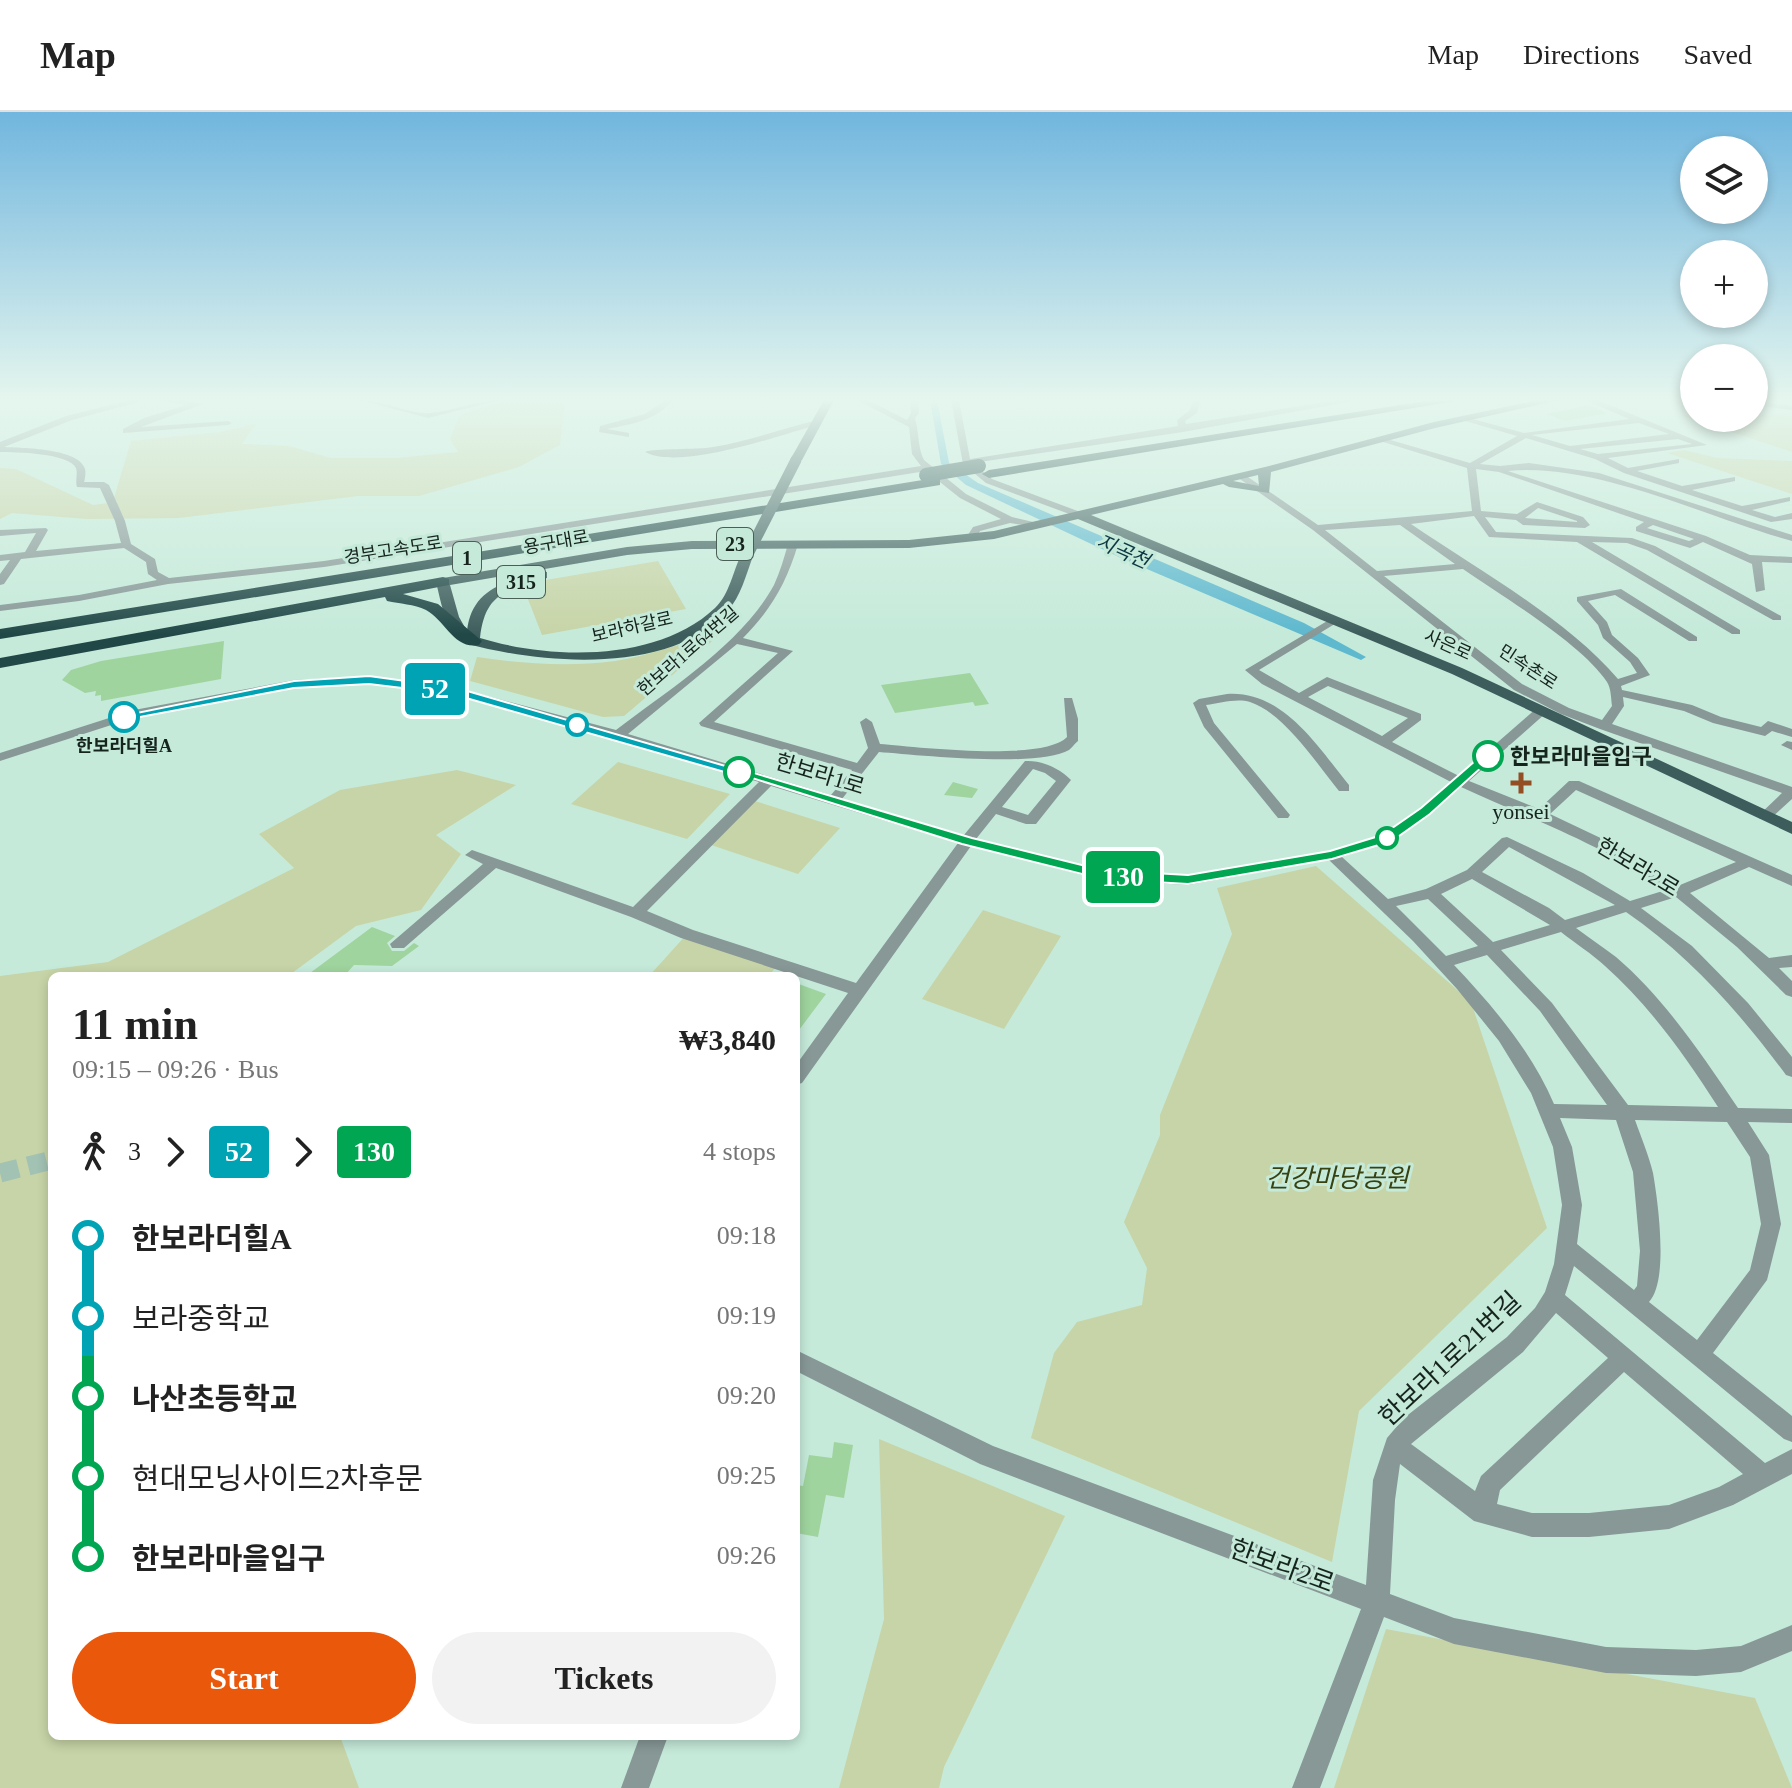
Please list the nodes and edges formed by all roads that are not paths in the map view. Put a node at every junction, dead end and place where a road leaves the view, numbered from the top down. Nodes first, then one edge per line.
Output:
1 (80, 478) edge
2 (787, 478) edge
3 (907, 478) edge
4 (909, 478) edge
5 (910, 478) edge
6 (934, 478) edge
7 (987, 478) edge
8 (1236, 478) edge
9 (1244, 478) edge
10 (1263, 478) edge
11 (1473, 478) edge
12 (1521, 478) edge
13 (1606, 478) edge
14 (1649, 478) edge
15 (1732, 479) dead end
16 (1214, 483) junction
17 (1682, 489) junction
18 (1265, 491) junction
19 (1527, 499) dead end
20 (1787, 499) dead end
21 (1537, 505) junction
22 (1741, 509) junction
23 (1477, 513) junction
24 (1075, 516) junction
25 (1792, 516) edge
26 (1519, 517) junction
27 (1010, 520) junction
28 (1402, 522) junction
29 (1033, 526) junction
30 (1316, 528) junction
31 (0, 533) edge
32 (1493, 535) junction
33 (971, 538) junction
34 (1792, 538) edge
35 (1579, 539) junction
36 (793, 544) junction
37 (1502, 544) dead end
38 (126, 545) junction
39 (602, 555) junction
40 (23, 556) junction
41 (0, 558) edge
42 (1752, 558) junction
43 (1792, 560) edge
44 (1462, 566) junction
45 (1376, 574) junction
46 (168, 581) junction
47 (0, 582) edge
48 (443, 582) junction
49 (1654, 584) junction
50 (1760, 590) dead end
51 (1617, 591) junction
52 (354, 598) junction
53 (0, 608) edge
54 (239, 618) junction
55 (1777, 618) dead end
56 (0, 622) edge
57 (1331, 622) junction
58 (1736, 632) dead end
59 (0, 634) edge
60 (1693, 639) dead end
61 (734, 640) junction
62 (473, 641) junction
63 (0, 652) edge
64 (0, 663) edge
65 (0, 673) edge
66 (1616, 688) junction
67 (1300, 697) junction
68 (1068, 701) dead end
69 (1542, 710) junction
70 (866, 722) dead end
71 (1604, 726) junction
72 (618, 735) junction
73 (1790, 741) edge
74 (1383, 742) junction
75 (875, 748) junction
76 (0, 757) edge
77 (860, 768) junction
78 (768, 781) junction
79 (1458, 781) junction
80 (1344, 788) dead end
81 (1792, 792) edge
82 (833, 801) junction
83 (995, 809) junction
84 (1283, 815) dead end
85 (1541, 815) junction
86 (1765, 816) junction
87 (1792, 829) edge
88 (967, 841) junction
89 (472, 855) dead end
90 (1332, 855) junction
91 (1751, 861) junction
92 (493, 863) junction
93 (1472, 873) junction
94 (1792, 881) edge
95 (1680, 891) junction
96 (1431, 893) junction
97 (1386, 904) junction
98 (1629, 906) junction
99 (636, 913) junction
100 (1565, 926) junction
101 (398, 944) dead end
102 (1490, 948) junction
103 (1792, 961) edge
104 (1444, 962) junction
105 (1767, 964) junction
106 (858, 990) junction
107 (1792, 991) edge
108 (1792, 1070) edge
109 (800, 1072) edge
110 (1549, 1111) junction
111 (1623, 1113) junction
112 (1735, 1115) junction
113 (1792, 1116) edge
114 (1568, 1249) junction
115 (1553, 1298) junction
116 (1635, 1303) junction
117 (1699, 1355) junction
118 (1624, 1358) junction
119 (800, 1365) edge
120 (1792, 1431) edge
121 (1395, 1446) junction
122 (1792, 1461) edge
123 (1764, 1477) junction
124 (1483, 1512) junction
125 (1376, 1600) junction
126 (1792, 1638) edge
127 (653, 1740) edge
128 (635, 1788) edge
129 (1306, 1788) edge

1 - 38 street
2 - 62 main road, 보라하갈로, bridge
3 - 46 street
4 - 56 highway, 경부고속도로 / 1
5 - 59 highway, 경부고속도로 / 1
6 - 27 street
7 - 24 street
8 - 16 main road, 23
9 - 18 street, 민속촌로
10 - 18 main road
11 - 23 street
12 - 42 street
13 - 34 street
14 - 17 street
15 - 17 street
16 - 18 main road
16 - 24 main road, 23
17 - 22 street
18 - 30 street, 민속촌로
19 - 21 street
20 - 22 street
21 - 26 street
21 - 26 street
22 - 25 street
23 - 26 street
23 - 28 street
23 - 32 street
24 - 29 main road, 23
24 - 57 main road, 사은로
27 - 29 street
27 - 33 street
28 - 30 street
28 - 44 street
29 - 33 main road, 용구대로 / 23
30 - 45 street, 민속촌로
31 - 40 street
32 - 35 street
32 - 37 street
33 - 36 main road, 용구대로 / 23
35 - 49 street
35 - 55 street
36 - 39 main road, 용구대로 / 23
36 - 61 street, 한보라1로64번길
38 - 40 street
38 - 46 street
39 - 48 main road, 용구대로 / 23
39 - 62 main road, 315
40 - 41 street
40 - 47 street
42 - 43 street
42 - 50 street
44 - 45 street
44 - 66 street
45 - 71 street, 민속촌로
46 - 53 street
48 - 52 highway, 용구대로 / 23
48 - 62 main road
49 - 51 street
49 - 58 street
51 - 60 street
51 - 66 street
52 - 54 highway, 용구대로 / 23
52 - 62 highway
54 - 63 highway
54 - 64 highway, 용구대로 / 23
54 - 65 highway
57 - 67 street, 한보라2로
57 - 69 main road, 사은로
61 - 72 street, 한보라1로64번길
61 - 77 street
66 - 71 street
66 - 73 street
67 - 74 street, 한보라2로
67 - 74 street
68 - 75 street
69 - 79 street, 한보라1로
69 - 86 main road, 사은로
70 - 75 street
71 - 81 street, 민속촌로
72 - 76 street, 한보라1로
72 - 78 street, 한보라1로
74 - 79 street, 한보라2로
75 - 77 street
77 - 82 street
78 - 82 street, 한보라1로
78 - 99 street
79 - 85 street, 한보라2로
79 - 90 street, 한보라1로
80 - 84 street
81 - 86 street
82 - 88 street, 한보라1로
83 - 83 street
83 - 88 street
85 - 91 street
85 - 95 street, 한보라2로
86 - 87 main road, 사은로
88 - 90 street, 한보라1로
88 - 106 street
89 - 92 street
90 - 97 street, 한보라1로21번길
91 - 94 street
91 - 95 street
92 - 99 street
92 - 101 street
93 - 96 street
93 - 98 street
93 - 100 street
95 - 98 street
95 - 105 street, 한보라2로
96 - 97 street
96 - 102 street
97 - 104 street, 한보라1로21번길
98 - 100 street
98 - 108 street
99 - 106 street
100 - 102 street
100 - 112 street
102 - 104 street
102 - 111 street
103 - 105 street
104 - 110 street, 한보라1로21번길
105 - 107 street, 한보라2로
106 - 109 street
110 - 111 street
110 - 114 street, 한보라1로21번길
111 - 112 street
111 - 116 street
112 - 113 street
112 - 117 street
114 - 115 street, 한보라1로21번길
114 - 116 street
115 - 118 street
115 - 121 street, 한보라1로21번길
116 - 117 street
117 - 120 street
118 - 123 street
118 - 124 street
119 - 125 street, 한보라2로
121 - 124 street
121 - 125 street, 한보라1로21번길
122 - 123 street
123 - 124 street
125 - 126 street, 한보라2로
125 - 129 street, 한보라1로21번길
127 - 128 street

